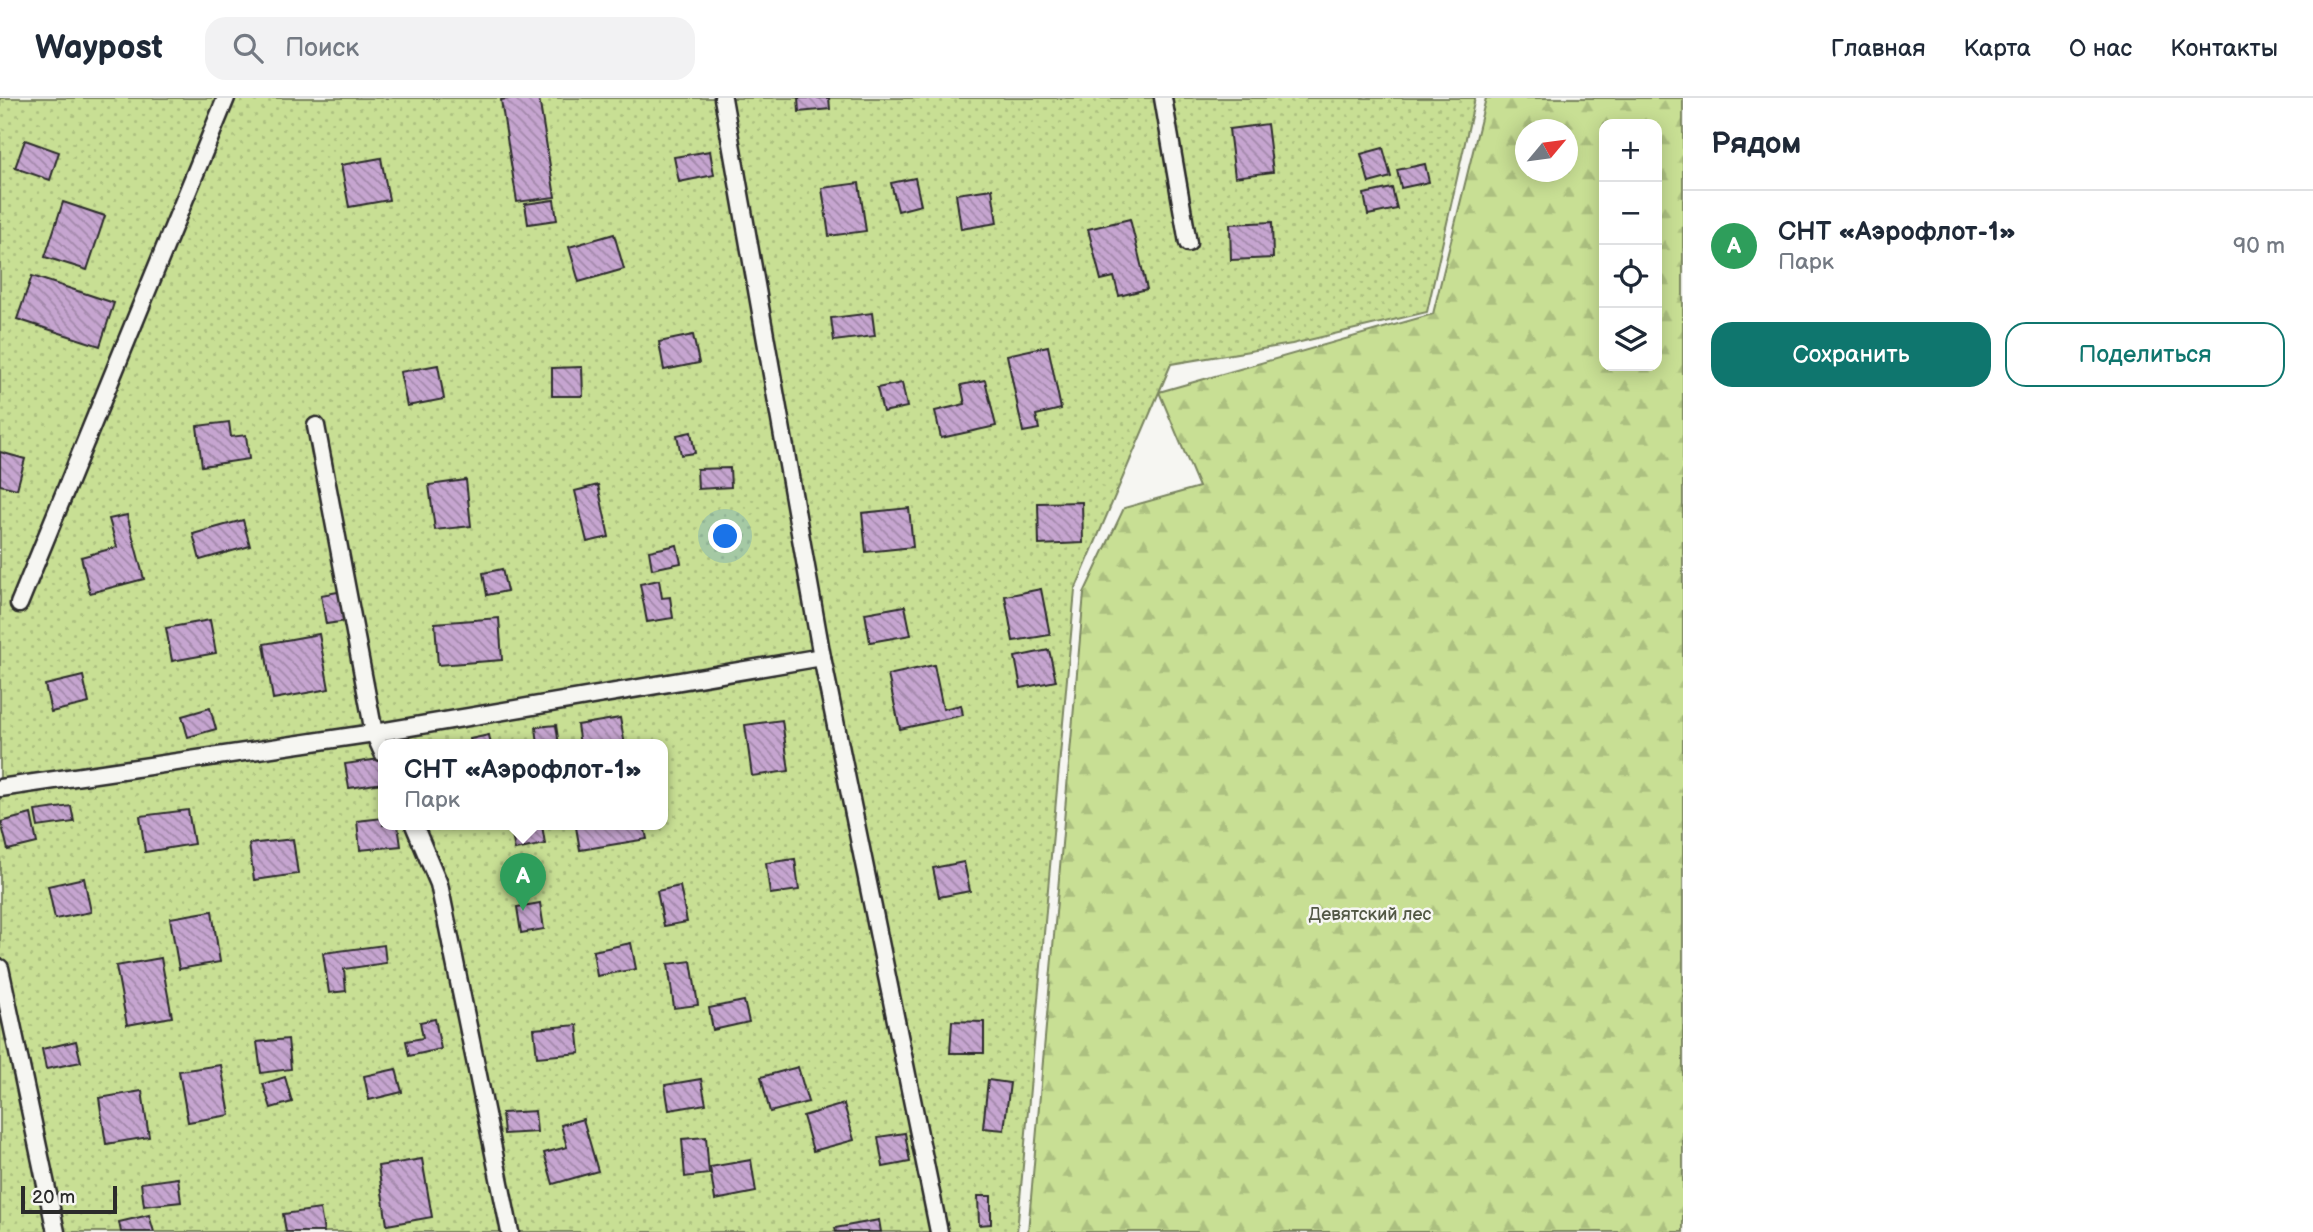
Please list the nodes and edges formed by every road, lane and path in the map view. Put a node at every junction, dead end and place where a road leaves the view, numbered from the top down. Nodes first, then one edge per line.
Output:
1 (226, 98) edge
2 (723, 98) edge
3 (1163, 98) edge
4 (1188, 243) dead end
5 (316, 426) dead end
6 (19, 604) dead end
7 (822, 657) junction
8 (374, 733) junction
9 (378, 742) edge
10 (0, 788) edge
11 (416, 830) edge
12 (0, 968) edge
13 (56, 1232) edge
14 (510, 1232) edge
15 (939, 1232) edge

1 - 6 lane
2 - 7 lane
3 - 4 lane
5 - 8 lane
7 - 8 lane
7 - 15 lane
8 - 9 lane
8 - 10 lane
11 - 14 lane
12 - 13 lane

